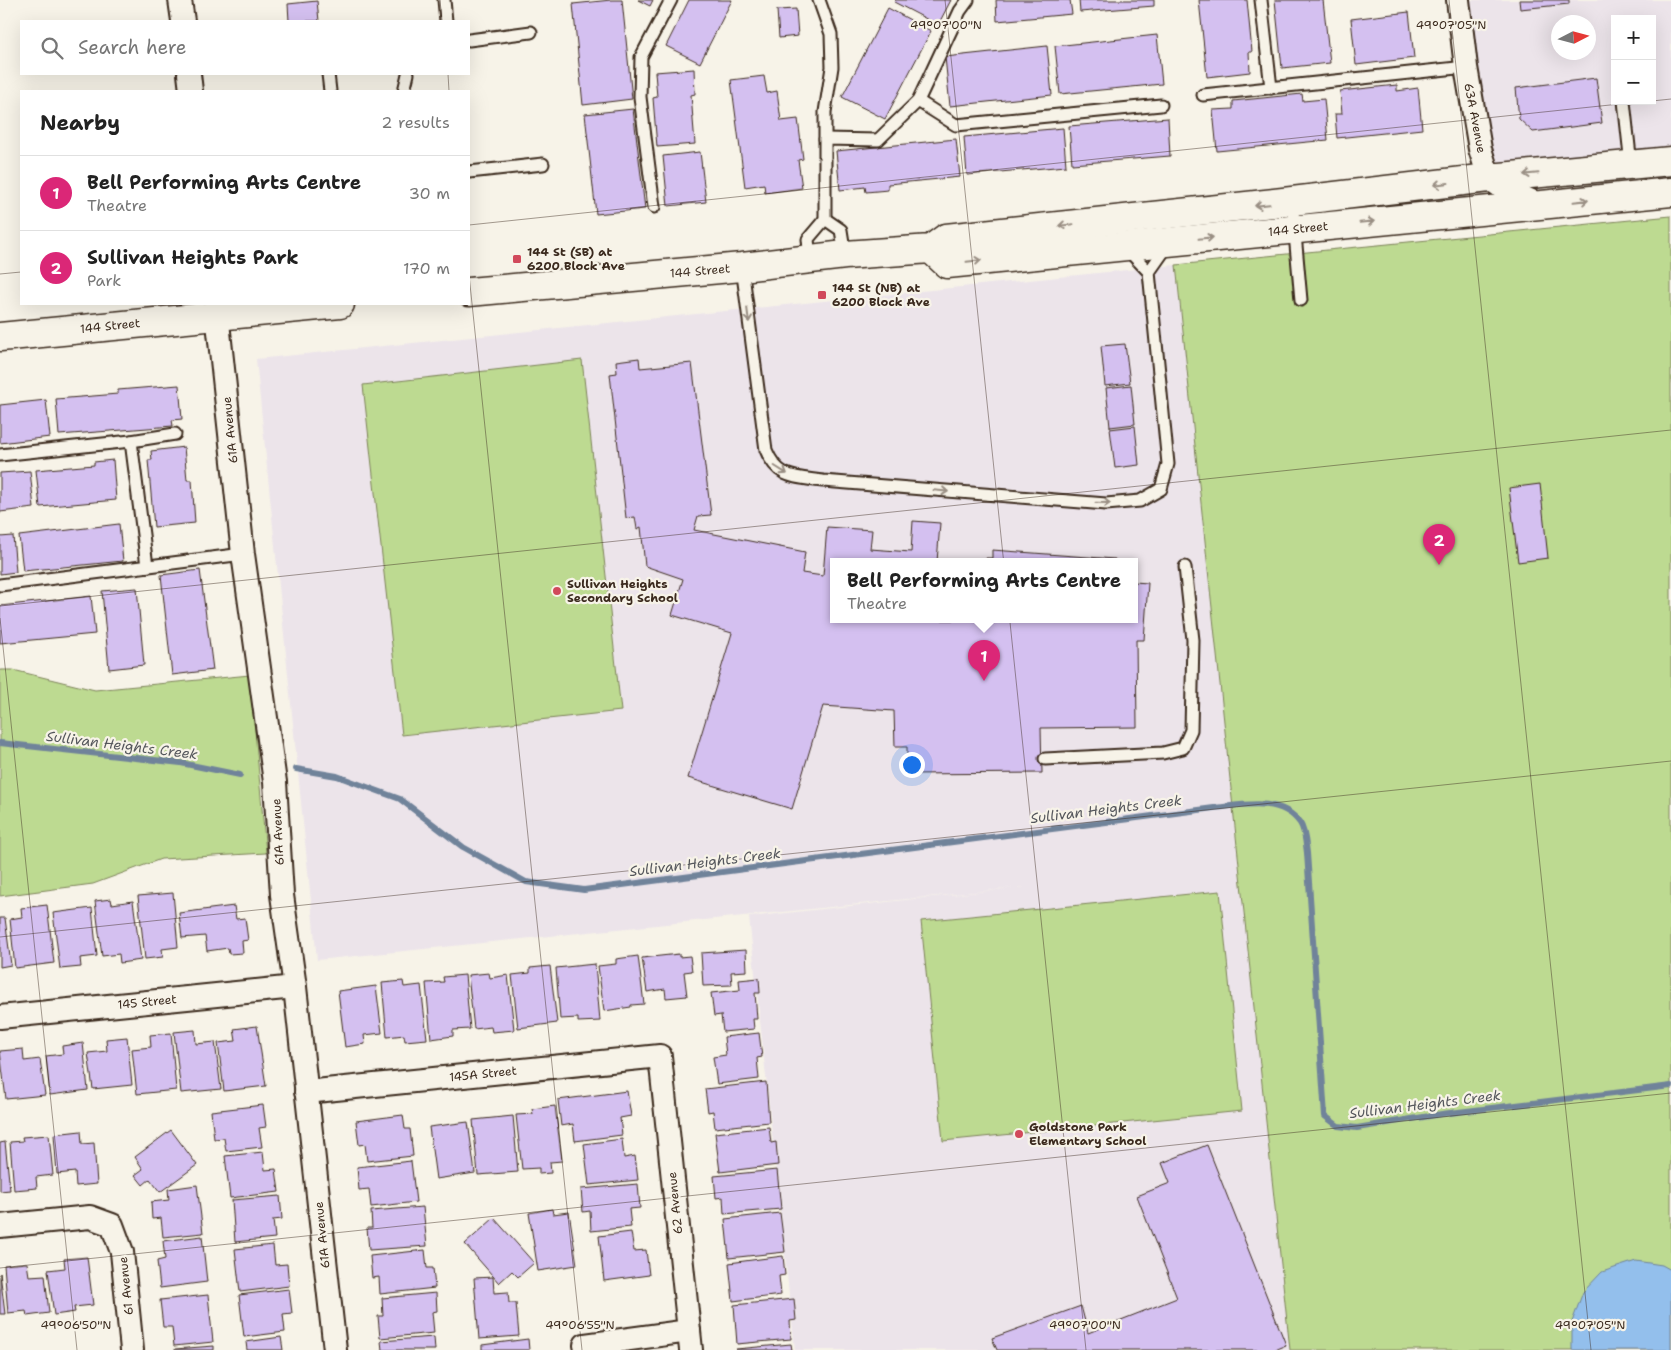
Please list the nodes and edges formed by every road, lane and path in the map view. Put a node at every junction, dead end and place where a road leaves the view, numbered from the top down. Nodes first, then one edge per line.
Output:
1 (180, 0) edge
2 (444, 0) edge
3 (671, 0) edge
4 (819, 0) edge
5 (968, 0) edge
6 (1262, 0) edge
7 (1458, 0) edge
8 (183, 20) edge
9 (446, 20) edge
10 (530, 32) dead end
11 (470, 40) edge
12 (1466, 68) junction
13 (189, 75) edge
14 (328, 75) edge
15 (408, 75) edge
16 (1271, 88) junction
17 (191, 90) edge
18 (330, 90) edge
19 (404, 90) edge
20 (1203, 95) dead end
21 (918, 101) junction
22 (1624, 105) edge
23 (1161, 106) dead end
24 (825, 139) junction
25 (1671, 162) edge
26 (543, 164) dead end
27 (1632, 165) junction
28 (470, 172) edge
29 (1489, 178) junction
30 (1671, 192) edge
31 (1292, 201) junction
32 (1540, 205) junction
33 (654, 207) dead end
34 (825, 219) junction
35 (1103, 221) junction
36 (1295, 230) junction
37 (1170, 242) junction
38 (1124, 246) junction
39 (931, 249) junction
40 (845, 255) junction
41 (810, 259) junction
42 (742, 267) junction
43 (1149, 272) junction
44 (470, 292) edge
45 (1302, 300) dead end
46 (315, 305) edge
47 (217, 309) edge
48 (0, 337) edge
49 (175, 434) dead end
50 (131, 441) junction
51 (0, 455) edge
52 (243, 554) junction
53 (147, 566) junction
54 (1185, 567) dead end
55 (0, 584) edge
56 (1045, 759) dead end
57 (295, 987) junction
58 (0, 1017) edge
59 (660, 1056) joint
60 (306, 1092) junction
61 (0, 1226) edge
62 (690, 1341) edge
63 (585, 1345) dead end
64 (132, 1350) edge
65 (335, 1350) edge

1 - 8 street
2 - 9 lane
3 - 33 lane
4 - 24 lane
5 - 21 lane
6 - 16 lane
7 - 12 street, 63A Avenue
10 - 11 lane
12 - 16 lane
12 - 29 street, 63A Avenue
13 - 17 street
14 - 18 lane
15 - 19 lane
16 - 20 lane
21 - 23 lane
21 - 24 lane
22 - 27 lane
24 - 34 lane
25 - 27 main road, 144 Street
26 - 28 lane
27 -> 29 main road, 144 Street
29 -> 31 main road, 144 Street
29 - 32 street
32 -> 30 main road, 144 Street
31 -> 35 main road, 144 Street
31 - 36 lane
36 -> 32 main road, 144 Street
34 - 40 lane
34 - 41 lane
35 - 38 lane
35 -> 39 main road, 144 Street
37 -> 36 main road, 144 Street
36 - 45 lane
37 - 38 main road, 144 Street
37 - 43 lane
39 -> 38 main road, 144 Street
38 - 43 lane
39 - 40 main road, 144 Street
40 - 41 main road, 144 Street
41 - 42 main road, 144 Street
42 -> 43 lane
42 - 44 main road, 144 Street
46 - 47 main road, 144 Street
47 - 48 main road, 144 Street
47 - 52 street, 61A Avenue
49 - 50 lane
50 - 51 lane
50 - 53 lane
52 - 53 lane
52 - 57 street, 61A Avenue
53 - 55 lane
54 - 56 lane
57 - 58 street, 145 Street
57 - 60 street, 61A Avenue
59 - 60 street, 145A Street
59 - 62 street, 62 Avenue
60 - 65 street, 61A Avenue
61 - 64 street, 61 Avenue
62 - 63 street

